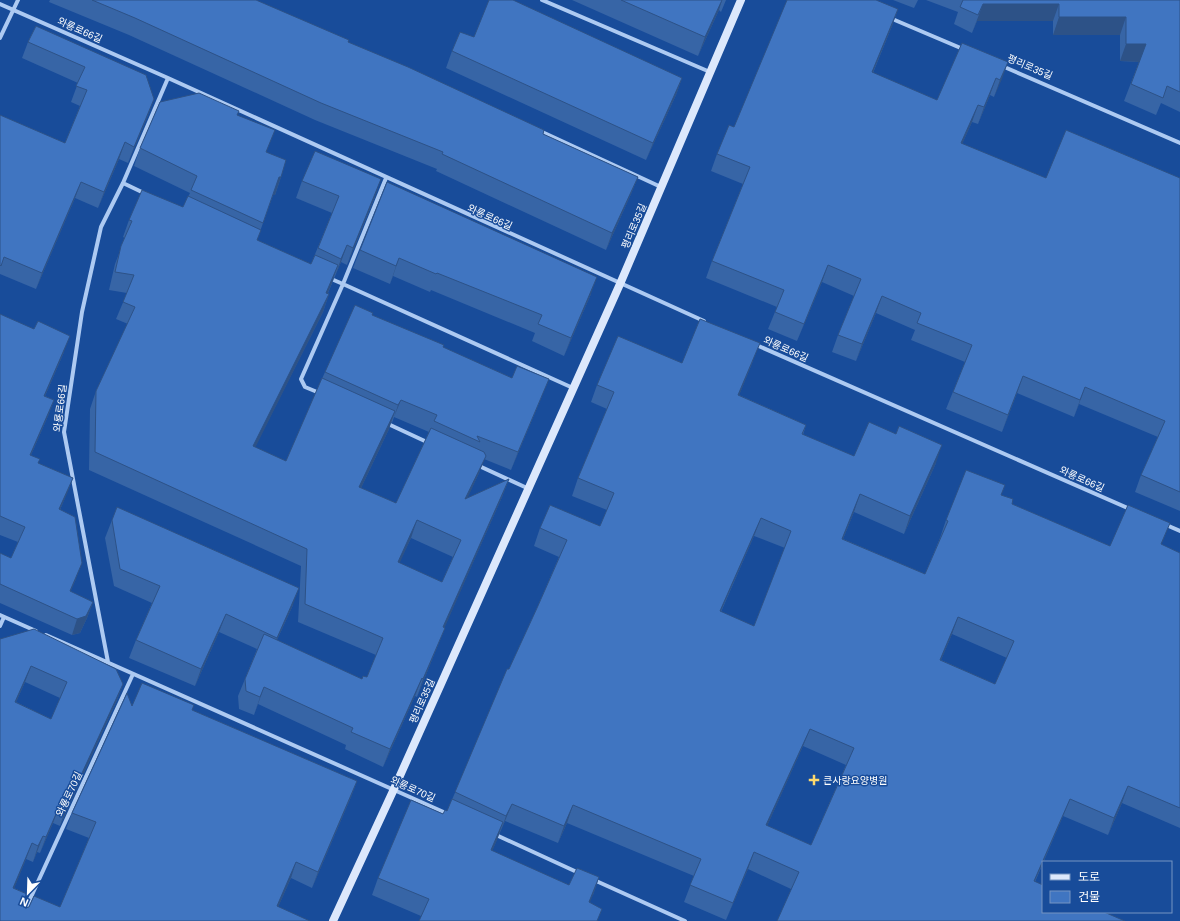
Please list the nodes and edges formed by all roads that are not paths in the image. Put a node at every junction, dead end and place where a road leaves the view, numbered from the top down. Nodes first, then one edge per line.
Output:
1 (18, 0) edge
2 (542, 0) edge
3 (741, 0) edge
4 (0, 4) edge
5 (13, 10) junction
6 (885, 16) edge
7 (0, 38) edge
8 (972, 53) edge
9 (1000, 66) edge
10 (710, 72) junction
11 (168, 78) junction
12 (538, 130) edge
13 (1180, 143) edge
14 (386, 178) junction
15 (123, 183) junction
16 (661, 187) junction
17 (151, 196) edge
18 (322, 274) edge
19 (343, 284) junction
20 (620, 284) junction
21 (707, 323) edge
22 (750, 342) edge
23 (573, 388) junction
24 (326, 396) edge
25 (384, 422) edge
26 (434, 445) edge
27 (470, 462) edge
28 (527, 488) junction
29 (1136, 512) edge
30 (1158, 522) edge
31 (1180, 531) edge
32 (2, 616) edge
33 (0, 626) edge
34 (108, 662) junction
35 (133, 674) junction
36 (394, 789) junction
37 (452, 816) edge
38 (489, 832) edge
39 (583, 875) edge
40 (590, 878) edge
41 (20, 921) edge
42 (333, 921) edge
43 (685, 921) edge

1 - 5 street
2 - 10 street
3 - 10 street, 평리로35길
4 - 5 street, 와룡로66길
5 - 7 street
5 - 11 street, 와룡로66길
6 - 8 street
9 - 13 street, 평리로35길
10 - 16 street, 평리로35길
11 - 14 street, 와룡로66길
11 - 15 street, 와룡로66길
12 - 16 street
14 - 19 street
14 - 20 street, 와룡로66길
15 - 17 street
15 - 34 street, 와룡로66길
16 - 20 street, 평리로35길
18 - 19 street
19 - 23 street
19 - 24 street
20 - 21 street, 와룡로66길
20 - 23 street, 평리로35길
22 - 29 street, 와룡로66길
23 - 28 street, 평리로35길
25 - 26 street
27 - 28 street
28 - 36 street, 평리로35길
30 - 31 street
32 - 33 street, 와룡로70길
32 - 34 street, 와룡로70길
34 - 35 street, 와룡로70길
35 - 36 street, 와룡로70길
35 - 41 street, 와룡로70길
36 - 37 street, 와룡로70길
36 - 42 street, 평리로35길
38 - 39 street
40 - 43 street

